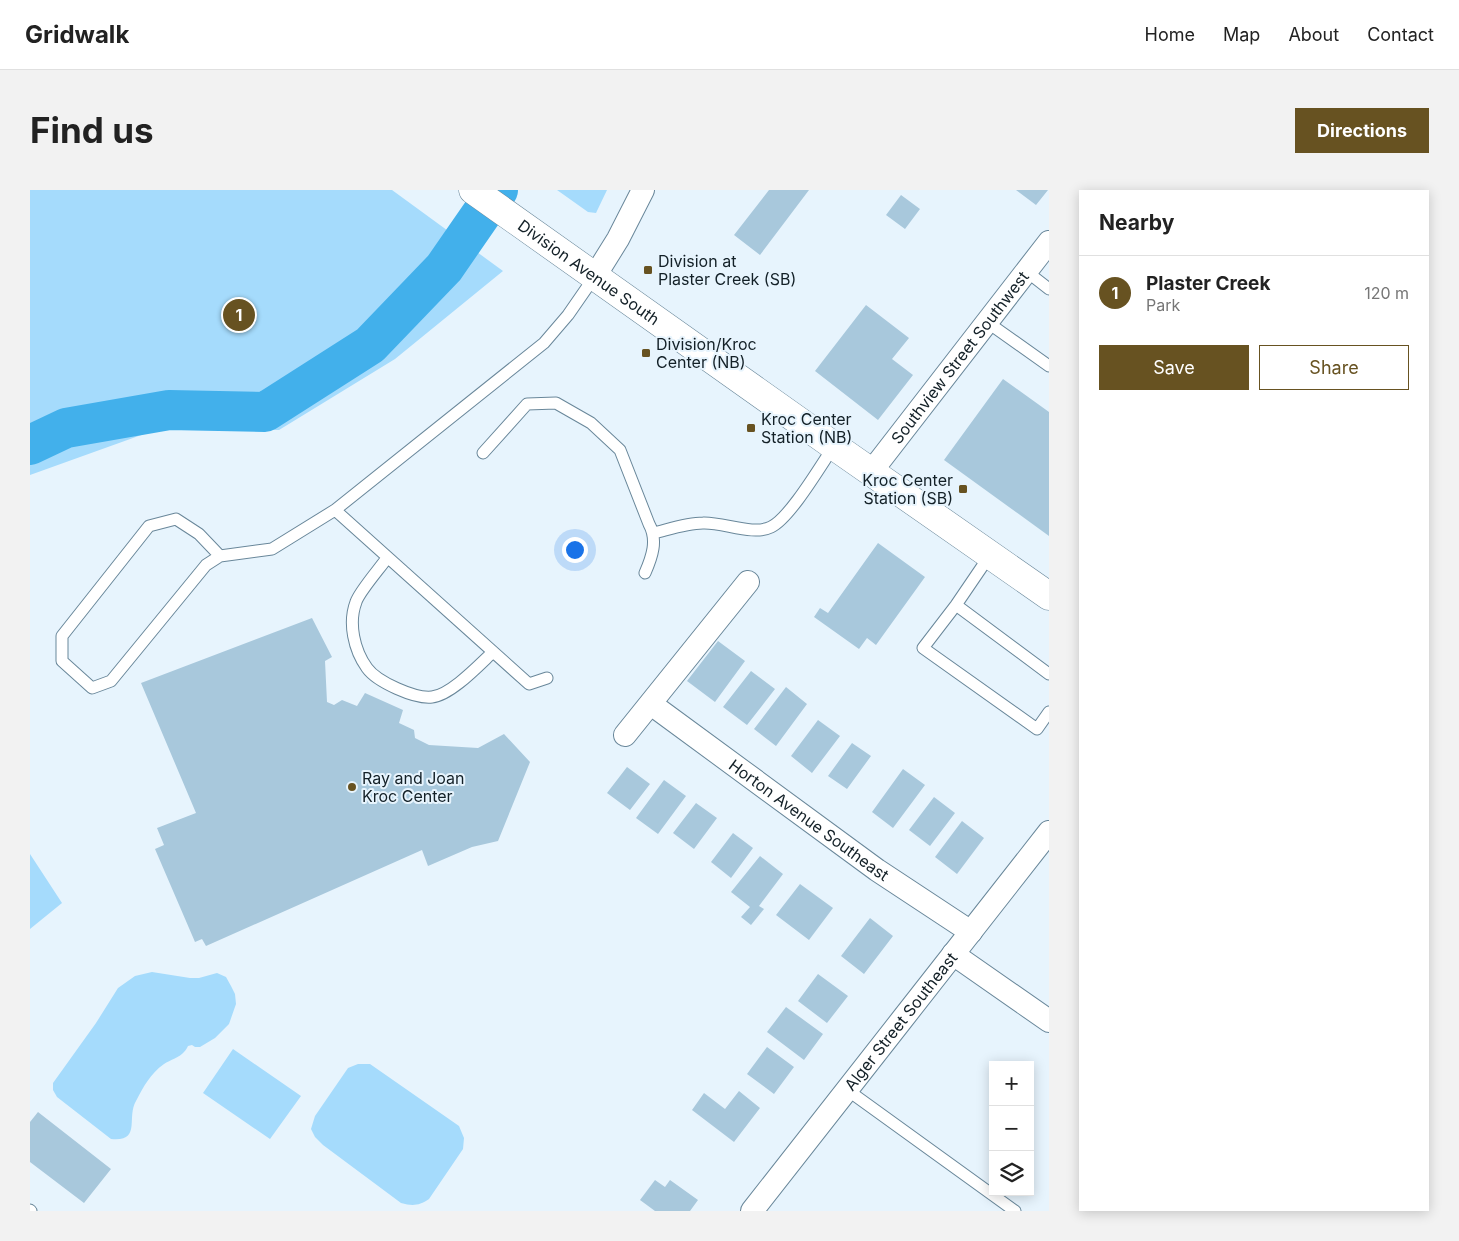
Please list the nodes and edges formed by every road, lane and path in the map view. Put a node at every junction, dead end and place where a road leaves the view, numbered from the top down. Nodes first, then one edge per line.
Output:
1 (473, 190) edge
2 (643, 190) edge
3 (1049, 242) edge
4 (1026, 272) junction
5 (595, 276) junction
6 (1049, 288) edge
7 (987, 322) junction
8 (1049, 366) edge
9 (834, 446) junction
10 (483, 453) dead end
11 (871, 472) junction
12 (335, 510) junction
13 (654, 533) junction
14 (990, 555) junction
15 (220, 556) junction
16 (387, 558) junction
17 (645, 573) dead end
18 (748, 582) dead end
19 (1049, 596) edge
20 (956, 606) junction
21 (493, 652) junction
22 (1049, 674) edge
23 (547, 678) dead end
24 (651, 704) junction
25 (1049, 712) edge
26 (625, 735) dead end
27 (1049, 832) edge
28 (971, 932) junction
29 (953, 954) junction
30 (1049, 1022) edge
31 (846, 1089) junction
32 (752, 1211) edge
33 (1016, 1211) edge

1 - 5 main road, Division Avenue South
2 - 5 street
3 - 4 street, Southview Street Southwest
4 - 6 lane
4 - 7 street, Southview Street Southwest
5 - 9 main road, Division Avenue South
5 - 12 lane
7 - 8 lane
7 - 11 street, Southview Street Southwest
9 - 11 main road, Division Avenue South
9 - 13 lane
10 - 13 lane
11 - 14 main road, Division Avenue South
12 - 15 lane
12 - 16 lane
13 - 17 lane
14 - 19 main road, Division Avenue South
14 - 20 lane
15 - 15 lane
16 - 21 lane
16 - 21 lane
18 - 24 street
20 - 22 lane
20 - 25 lane
21 - 23 lane
24 - 26 street
24 - 28 street, Horton Avenue Southeast
27 - 28 street, Alger Street Southeast
28 - 29 street, Alger Street Southeast
29 - 30 street
29 - 31 street, Alger Street Southeast
31 - 32 street, Alger Street Southeast
31 - 33 lane

